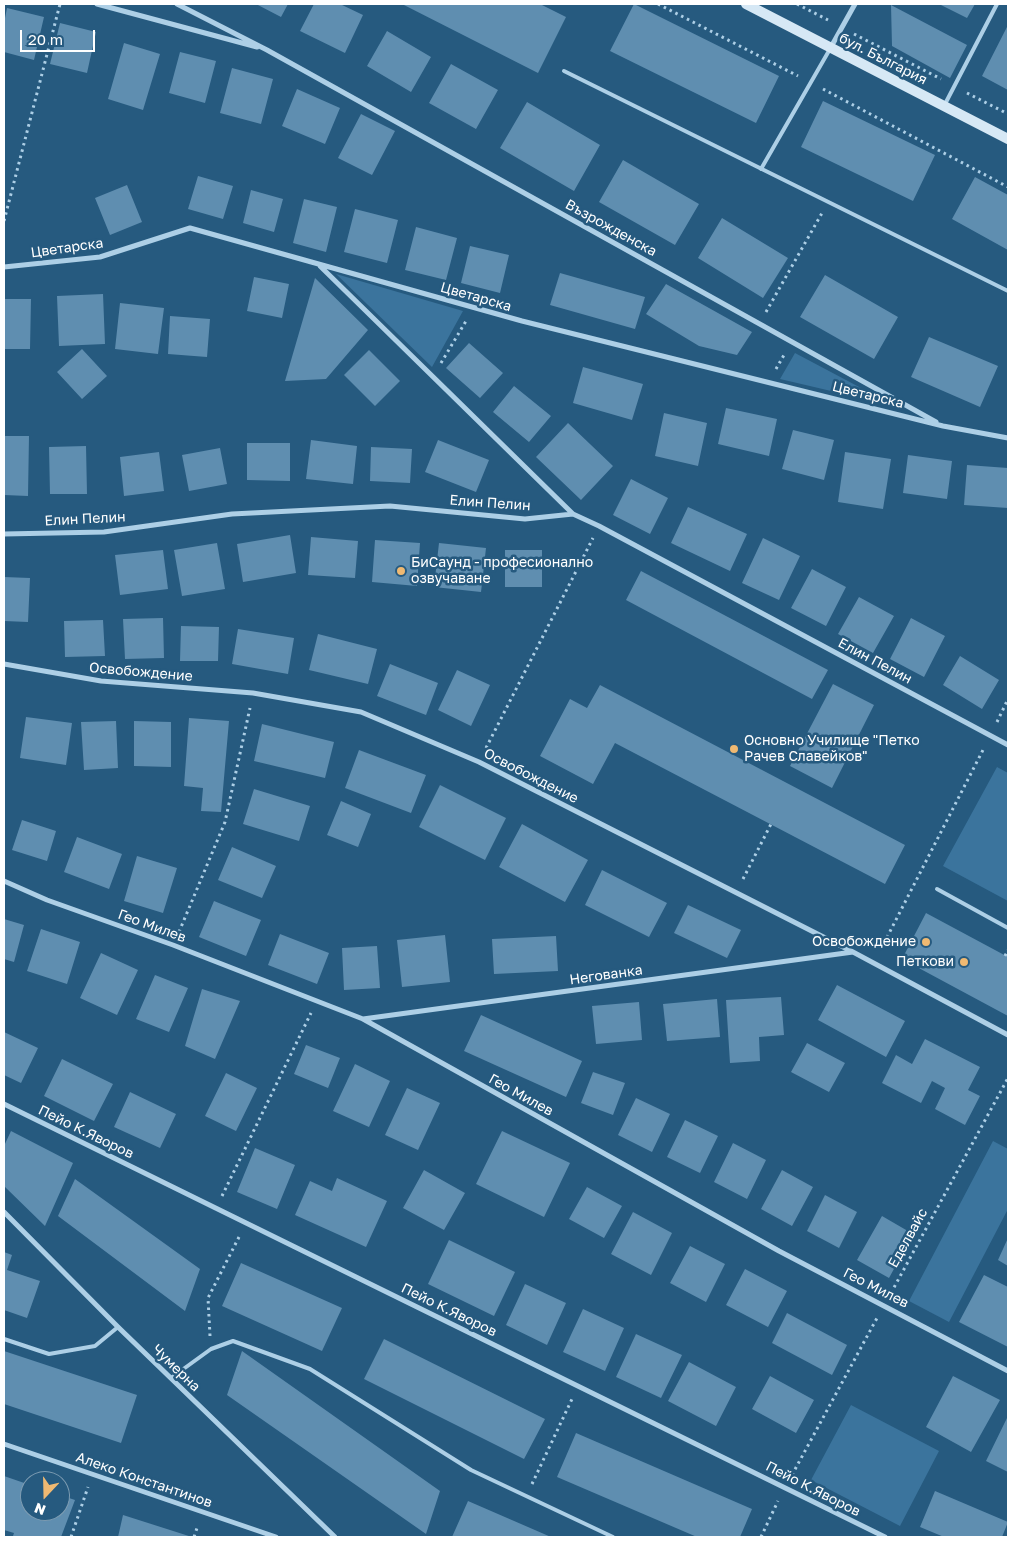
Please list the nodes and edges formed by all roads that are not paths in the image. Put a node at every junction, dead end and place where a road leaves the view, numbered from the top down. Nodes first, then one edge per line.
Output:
1 (97, 4) edge
2 (177, 4) edge
3 (746, 4) edge
4 (854, 4) edge
5 (997, 4) edge
6 (831, 48) junction
7 (267, 50) junction
8 (564, 70) dead end
9 (944, 106) junction
10 (1008, 139) edge
11 (761, 169) junction
12 (319, 264) junction
13 (4, 268) edge
14 (1008, 291) edge
15 (943, 426) junction
16 (1008, 438) edge
17 (573, 514) junction
18 (4, 534) edge
19 (4, 664) edge
20 (1008, 746) edge
21 (4, 881) edge
22 (936, 889) dead end
23 (1008, 928) edge
24 (853, 952) junction
25 (363, 1020) junction
26 (1008, 1035) edge
27 (4, 1104) edge
28 (4, 1212) edge
29 (118, 1327) junction
30 (4, 1339) edge
31 (1008, 1371) edge
32 (170, 1378) junction
33 (4, 1444) edge
34 (276, 1537) edge
35 (335, 1537) edge
36 (613, 1537) edge
37 (885, 1537) edge

1 - 7 street
2 - 7 street
3 - 6 main road, бул. България
4 - 6 street
5 - 9 lane
6 - 9 main road, бул. България
6 - 11 lane
7 - 15 street, Възрожденска
8 - 11 lane
9 - 10 main road, бул. България
11 - 14 lane
12 - 13 street, Цветарска
12 - 15 street, Цветарска
12 - 17 street
15 - 16 street
17 - 18 street, Елин Пелин
17 - 20 street, Елин Пелин
19 - 24 street, Освобождение
21 - 25 street, Гео Милев
22 - 23 lane
24 - 25 street, Негованка
24 - 26 street, Освобождение
25 - 31 street, Гео Милев
27 - 37 street, Пейо К.Яворов
28 - 29 street, Чумерна
29 - 30 lane
29 - 32 street, Чумерна
32 - 35 street, Чумерна
32 - 36 lane
33 - 34 street, Алеко Константинов

